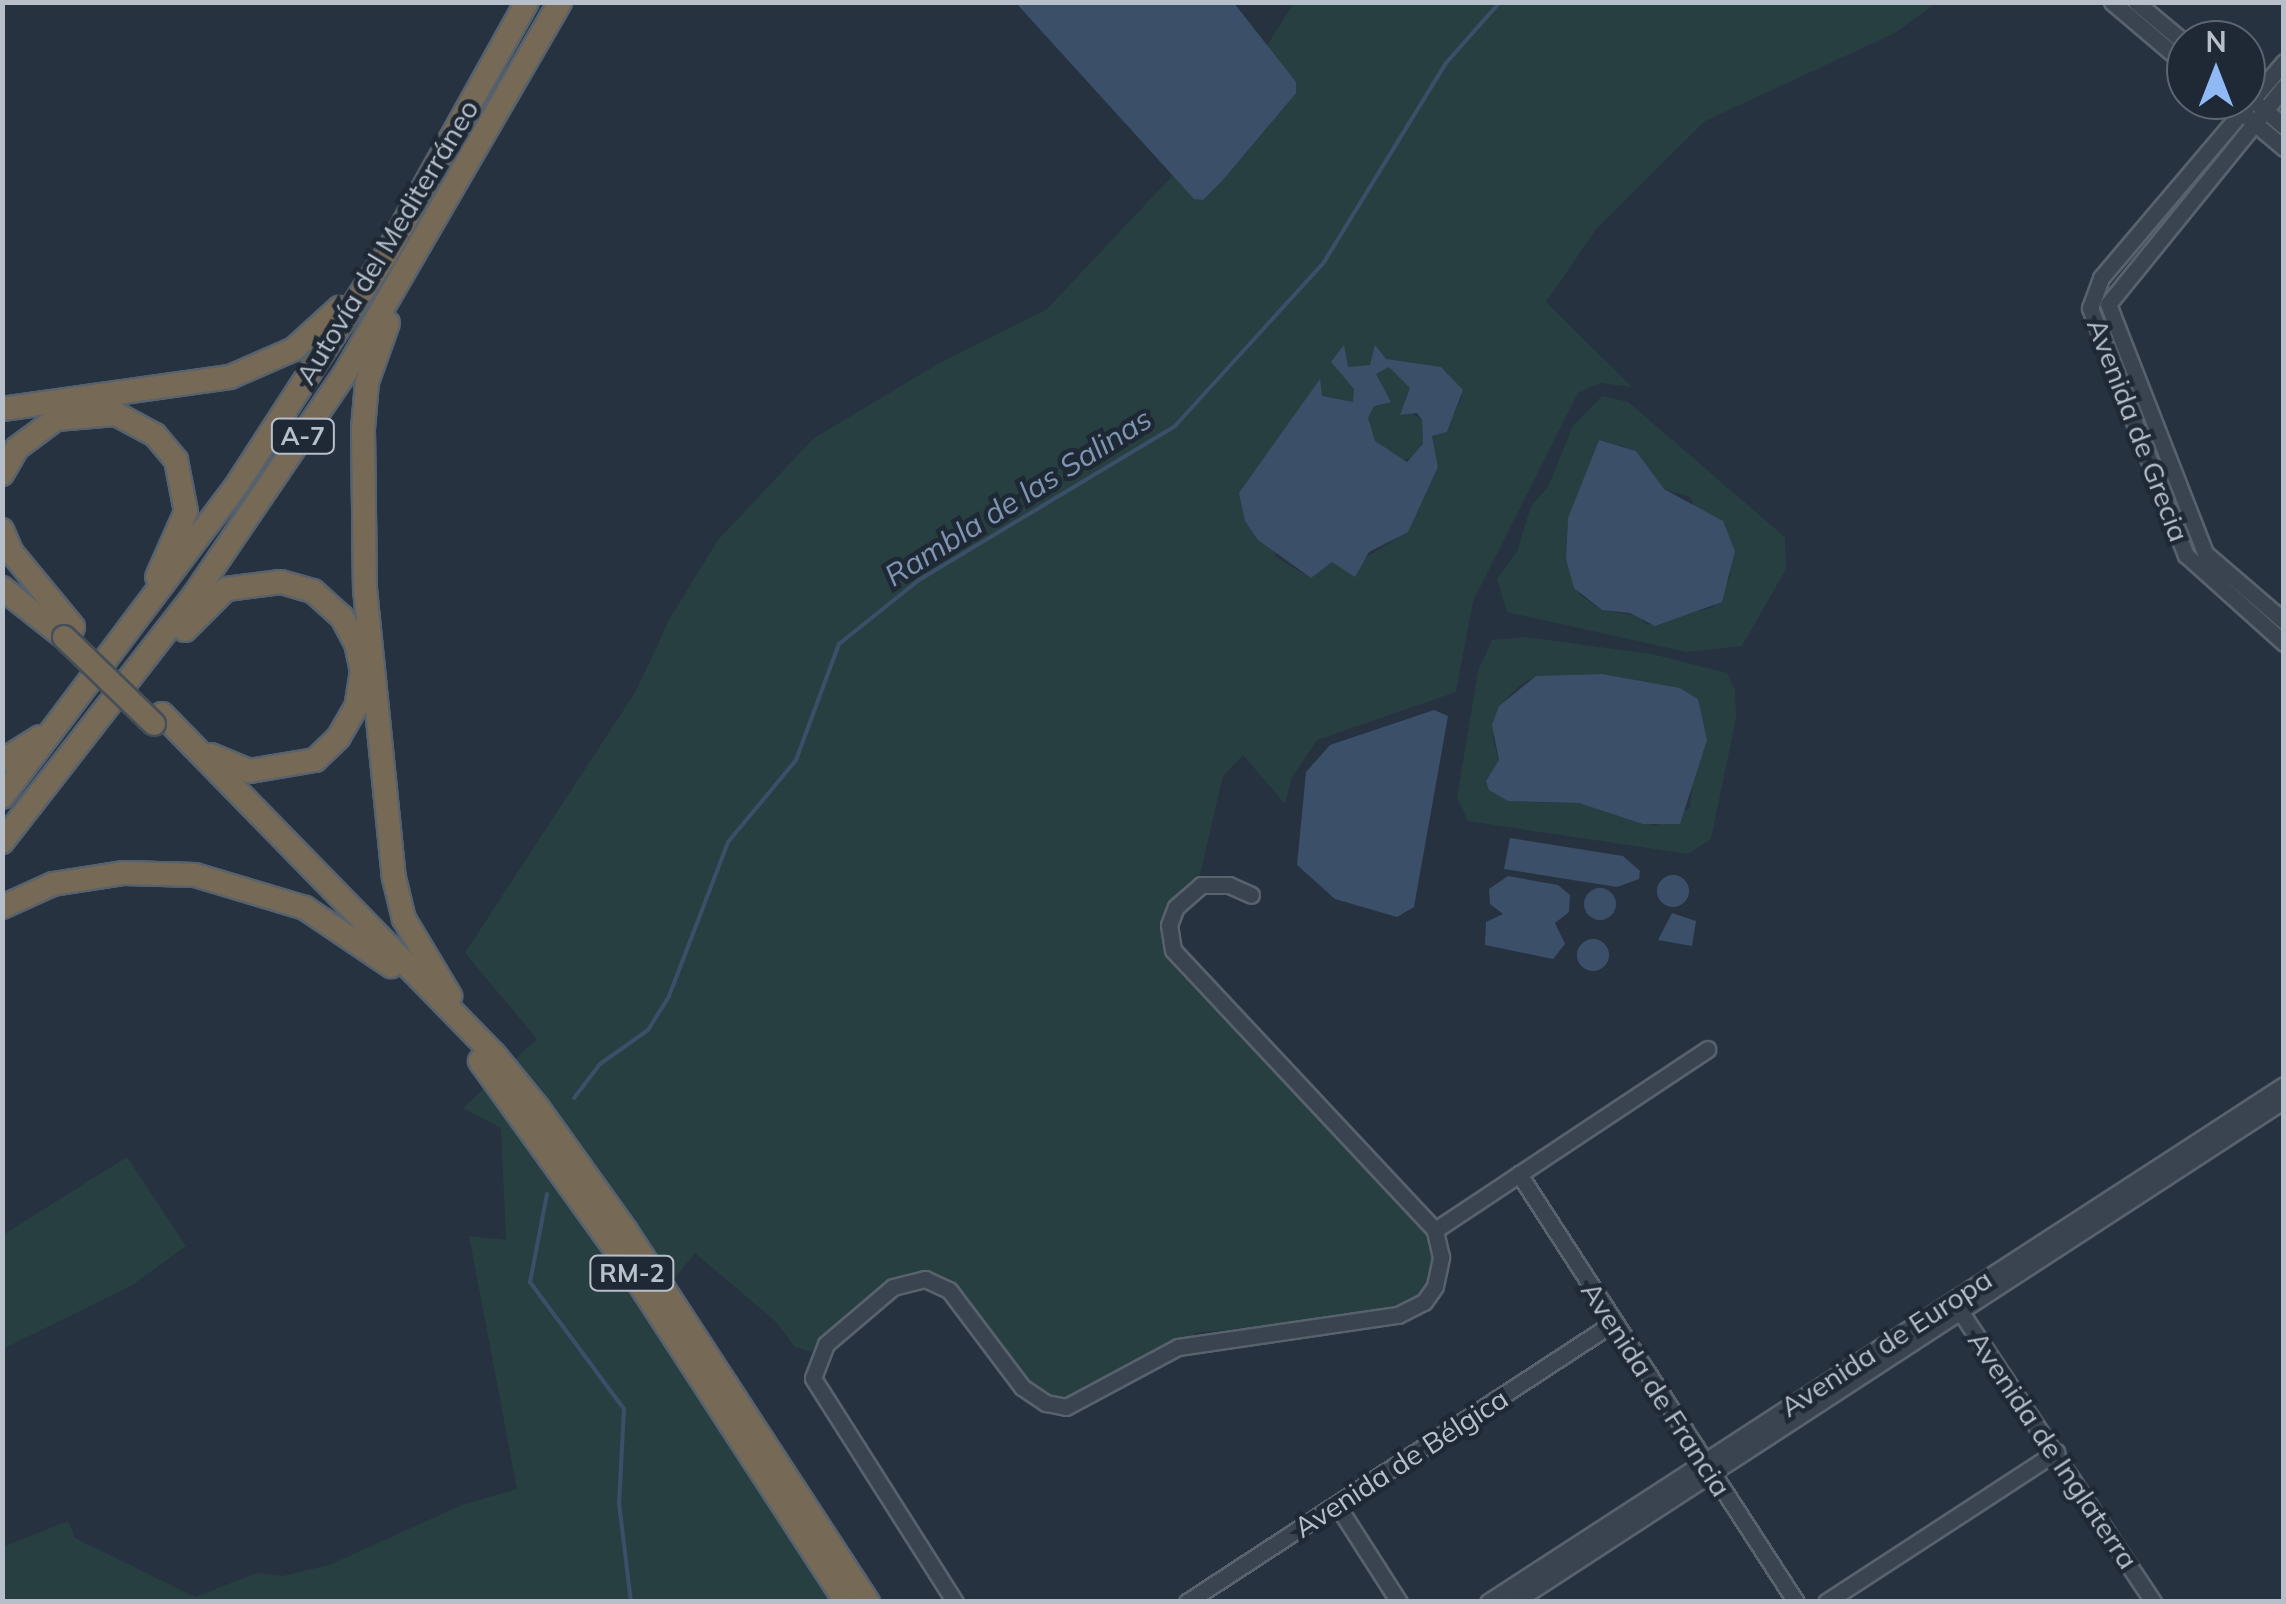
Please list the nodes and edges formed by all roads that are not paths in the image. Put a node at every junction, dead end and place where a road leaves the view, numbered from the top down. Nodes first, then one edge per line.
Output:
1 (524, 2) edge
2 (560, 2) edge
3 (2112, 2) edge
4 (2136, 2) edge
5 (2166, 27) edge
6 (2166, 48) edge
7 (2284, 62) edge
8 (2266, 88) edge
9 (2241, 120) edge
10 (2243, 120) edge
11 (2262, 120) edge
12 (2284, 148) edge
13 (406, 275) junction
14 (340, 308) junction
15 (2, 409) edge
16 (2, 474) edge
17 (2, 530) edge
18 (2, 588) edge
19 (146, 596) junction
20 (2284, 621) edge
21 (69, 632) junction
22 (2284, 644) edge
23 (158, 719) junction
24 (40, 736) junction
25 (2, 761) edge
26 (2, 784) edge
27 (2, 797) edge
28 (2, 842) edge
29 (2, 853) edge
30 (1250, 894) dead end
31 (2, 906) edge
32 (391, 966) junction
33 (1707, 1049) dead end
34 (494, 1054) junction
35 (2284, 1085) edge
36 (2284, 1100) edge
37 (1519, 1174) junction
38 (1435, 1230) junction
39 (1956, 1304) junction
40 (1614, 1323) junction
41 (2056, 1452) junction
42 (1706, 1468) junction
43 (1336, 1505) junction
44 (846, 1602) edge
45 (868, 1602) edge
46 (954, 1602) edge
47 (1187, 1602) edge
48 (1399, 1602) edge
49 (1488, 1602) edge
50 (1514, 1602) edge
51 (1796, 1602) edge
52 (1826, 1602) edge
53 (2153, 1602) edge

1 - 14 highway
1 - 27 highway, Autovía del Mediterráneo / A-7
2 - 13 highway, Autovía del Mediterráneo / A-7
3 - 6 street
4 - 5 street
7 - 8 street, Avenida de Grecia
9 - 22 street, Avenida de Grecia
10 - 20 street, Avenida de Grecia
11 - 12 street
13 - 28 highway, Autovía del Mediterráneo / A-7
13 - 34 highway
14 - 15 highway
14 - 19 highway
16 - 19 highway
17 - 21 highway
18 - 21 highway
19 - 24 highway
21 - 23 highway, RM-2
23 - 29 highway
23 - 32 highway, RM-2
23 - 34 highway, RM-2
24 - 25 highway
24 - 26 highway
30 - 38 street
31 - 32 highway
32 - 44 highway, RM-2
33 - 37 street
34 - 45 highway, RM-2
35 - 39 street, Avenida de Europa
36 - 39 street, Avenida de Europa
37 - 38 street
37 - 40 street, Avenida de Francia
38 - 46 street
39 - 41 street, Avenida de Inglaterra
39 - 42 street, Avenida de Europa
40 - 42 street, Avenida de Francia
40 - 43 street, Avenida de Bélgica
41 - 52 street
41 - 53 street, Avenida de Inglaterra
42 - 49 street, Avenida de Europa
42 - 50 street, Avenida de Europa
42 - 51 street, Avenida de Francia
43 - 47 street, Avenida de Bélgica
43 - 48 street

